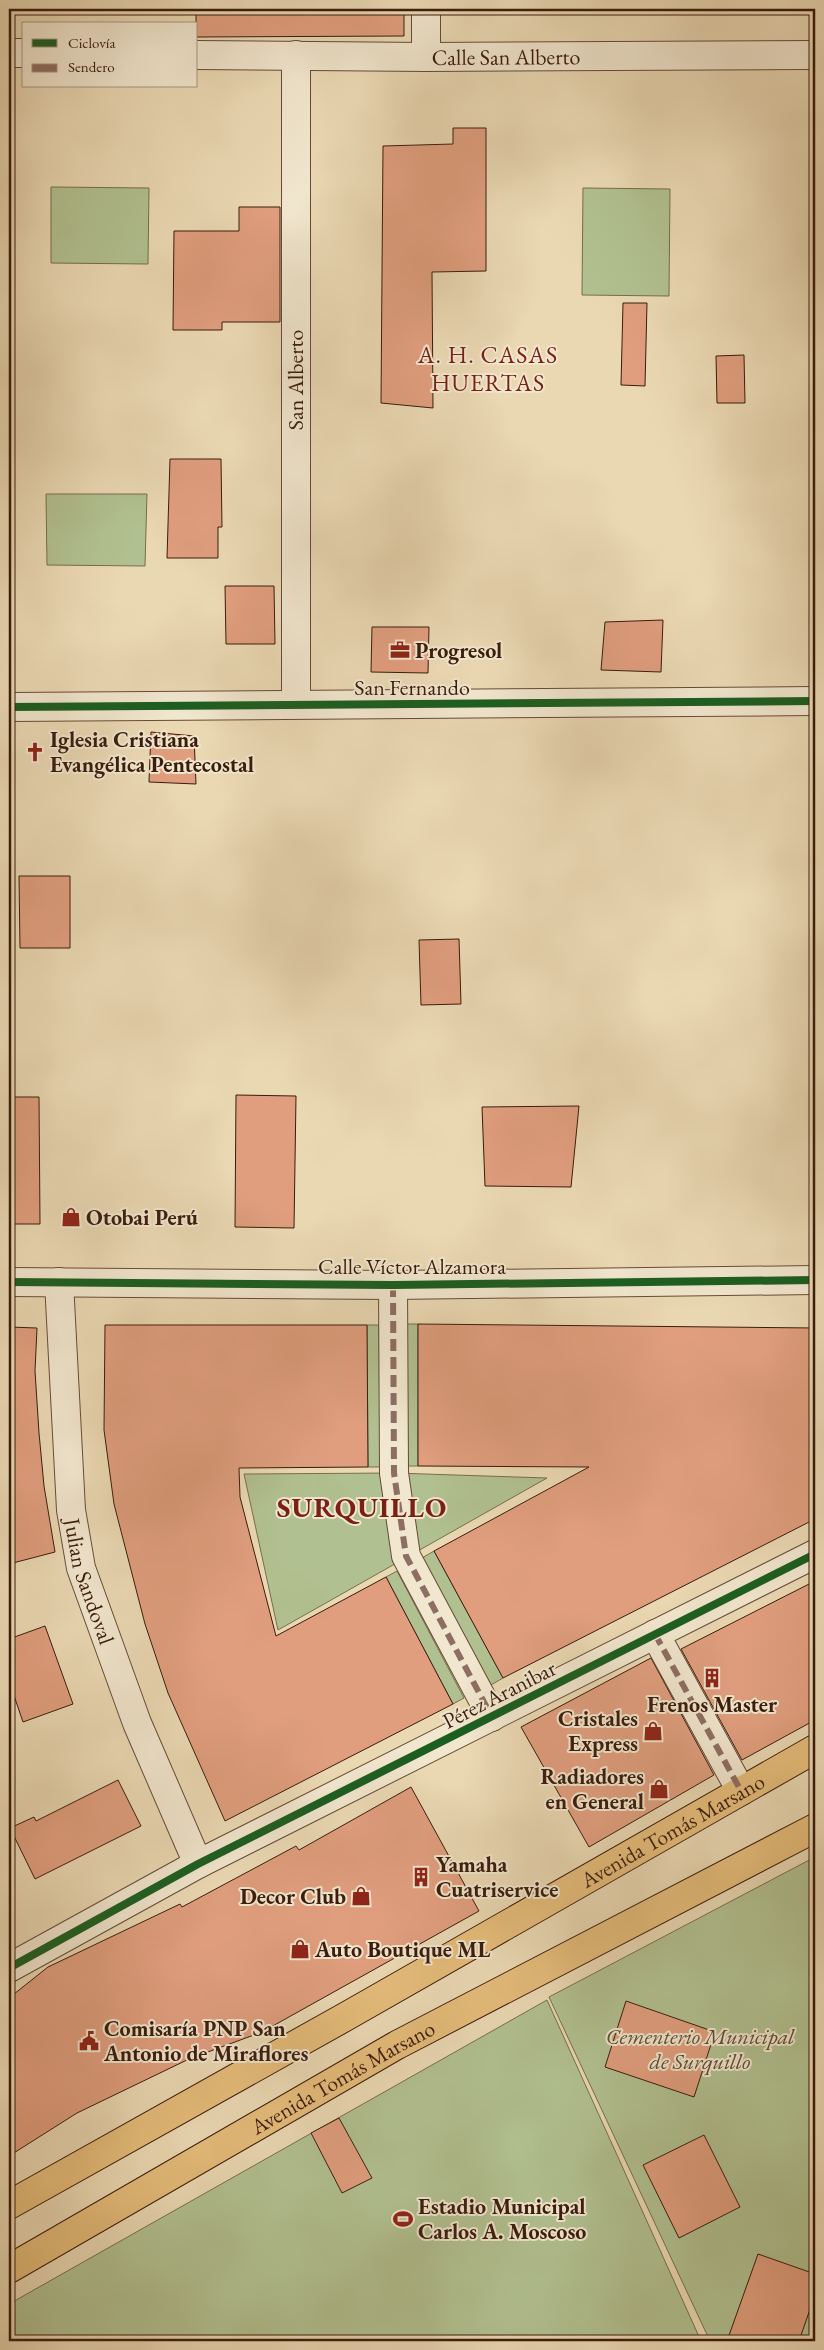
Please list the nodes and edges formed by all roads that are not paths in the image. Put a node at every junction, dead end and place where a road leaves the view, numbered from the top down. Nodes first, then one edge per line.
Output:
1 (426, 9) edge
2 (9, 53) edge
3 (22, 53) edge
4 (198, 55) edge
5 (296, 55) junction
6 (815, 55) edge
7 (426, 57) junction
8 (815, 701) edge
9 (296, 704) junction
10 (9, 707) edge
11 (815, 1280) edge
12 (9, 1282) edge
13 (59, 1282) junction
14 (392, 1285) junction
15 (815, 1554) edge
16 (656, 1634) junction
17 (492, 1717) junction
18 (815, 1748) edge
19 (741, 1791) junction
20 (815, 1828) edge
21 (198, 1864) junction
22 (9, 1968) edge
23 (9, 2205) edge
24 (9, 2269) edge

1 - 7 street
2 - 3 street
4 - 5 street, Calle San Alberto
5 - 7 street, Calle San Alberto
5 - 9 street, San Alberto
6 - 7 street, Calle San Alberto
8 - 9 street, San Fernando
9 - 10 street, San Fernando
11 - 14 street, Calle Víctor Alzamora
12 - 13 street, Calle Víctor Alzamora
13 - 14 street, Calle Víctor Alzamora
13 - 21 street, Julian Sandoval
14 - 17 street
15 - 16 street, Pérez Aranibar
16 - 17 street, Pérez Aranibar
16 - 19 street
17 - 21 street, Pérez Aranibar
18 - 19 main road, Avenida Tomás Marsano
19 - 23 main road, Avenida Tomás Marsano
20 - 24 main road, Avenida Tomás Marsano
21 - 22 street, Pérez Aranibar

